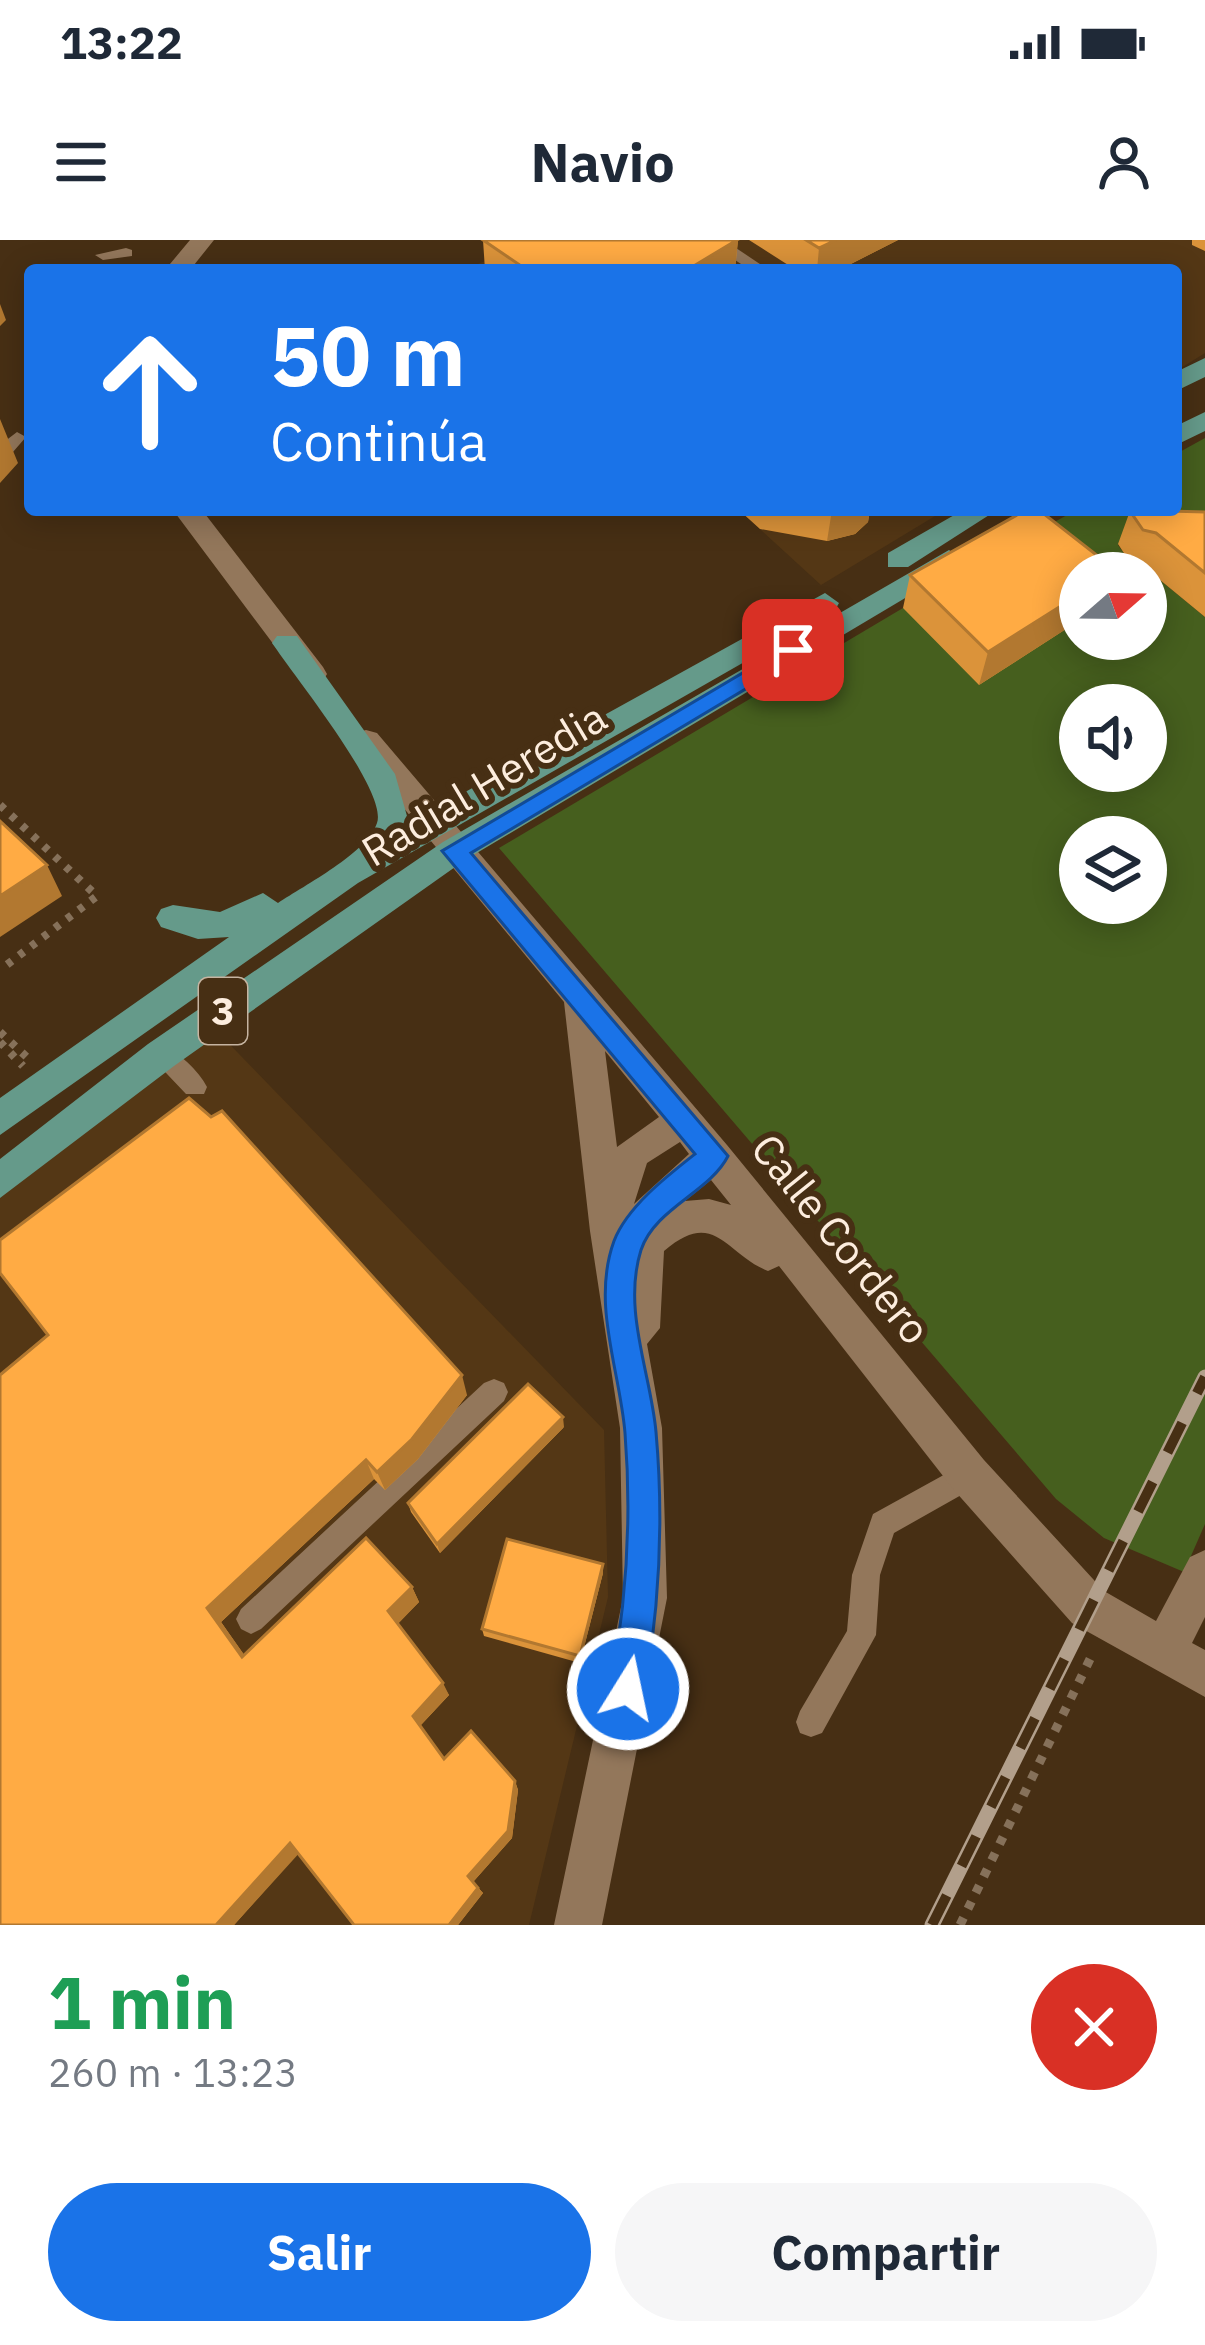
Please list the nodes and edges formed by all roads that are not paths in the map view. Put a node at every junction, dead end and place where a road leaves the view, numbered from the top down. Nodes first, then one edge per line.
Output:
1 (202, 240) edge
2 (713, 240) edge
3 (126, 253) dead end
4 (103, 256) dead end
5 (182, 264) edge
6 (751, 264) edge
7 (17, 437) dead end
8 (0, 456) edge
9 (192, 516) edge
10 (991, 522) edge
11 (287, 643) junction
12 (444, 838) junction
13 (346, 874) junction
14 (226, 969) junction
15 (581, 1002) junction
16 (161, 1055) junction
17 (195, 1088) dead end
18 (0, 1119) edge
19 (683, 1120) junction
20 (0, 1153) edge
21 (714, 1156) junction
22 (0, 1181) edge
23 (609, 1231) junction
24 (621, 1330) junction
25 (494, 1392) dead end
26 (640, 1428) junction
27 (969, 1475) junction
28 (1205, 1572) edge
29 (251, 1619) dead end
30 (1164, 1651) junction
31 (1205, 1675) edge
32 (811, 1722) dead end
33 (578, 1925) edge

1 - 5 street
2 - 6 lane
3 - 4 lane
7 - 8 lane
9 - 11 street, Calle Cordero
10 - 12 main road, Radial Heredia / 3
11 - 12 street, Calle Cordero
11 - 13 main road
12 - 13 main road, Radial Heredia / 3
12 - 14 main road
12 - 15 street, Calle Cordero
12 - 16 main road, Radial Heredia / 3
13 - 14 main road, Radial Heredia / 3
13 - 14 main road
14 - 18 main road, Radial Heredia / 3
14 - 20 main road
15 - 19 street, Calle Cordero
15 - 23 street
16 - 17 lane
16 - 22 main road, Radial Heredia / 3
19 - 21 street, Calle Cordero
19 - 23 street
21 - 24 street
21 - 27 street, Calle Cordero
23 - 24 street
24 - 26 street
25 - 29 lane
26 - 27 street
26 - 33 street
27 - 30 street, Calle Cordero
27 - 32 lane
28 - 30 street
30 - 31 street, Calle Cordero

